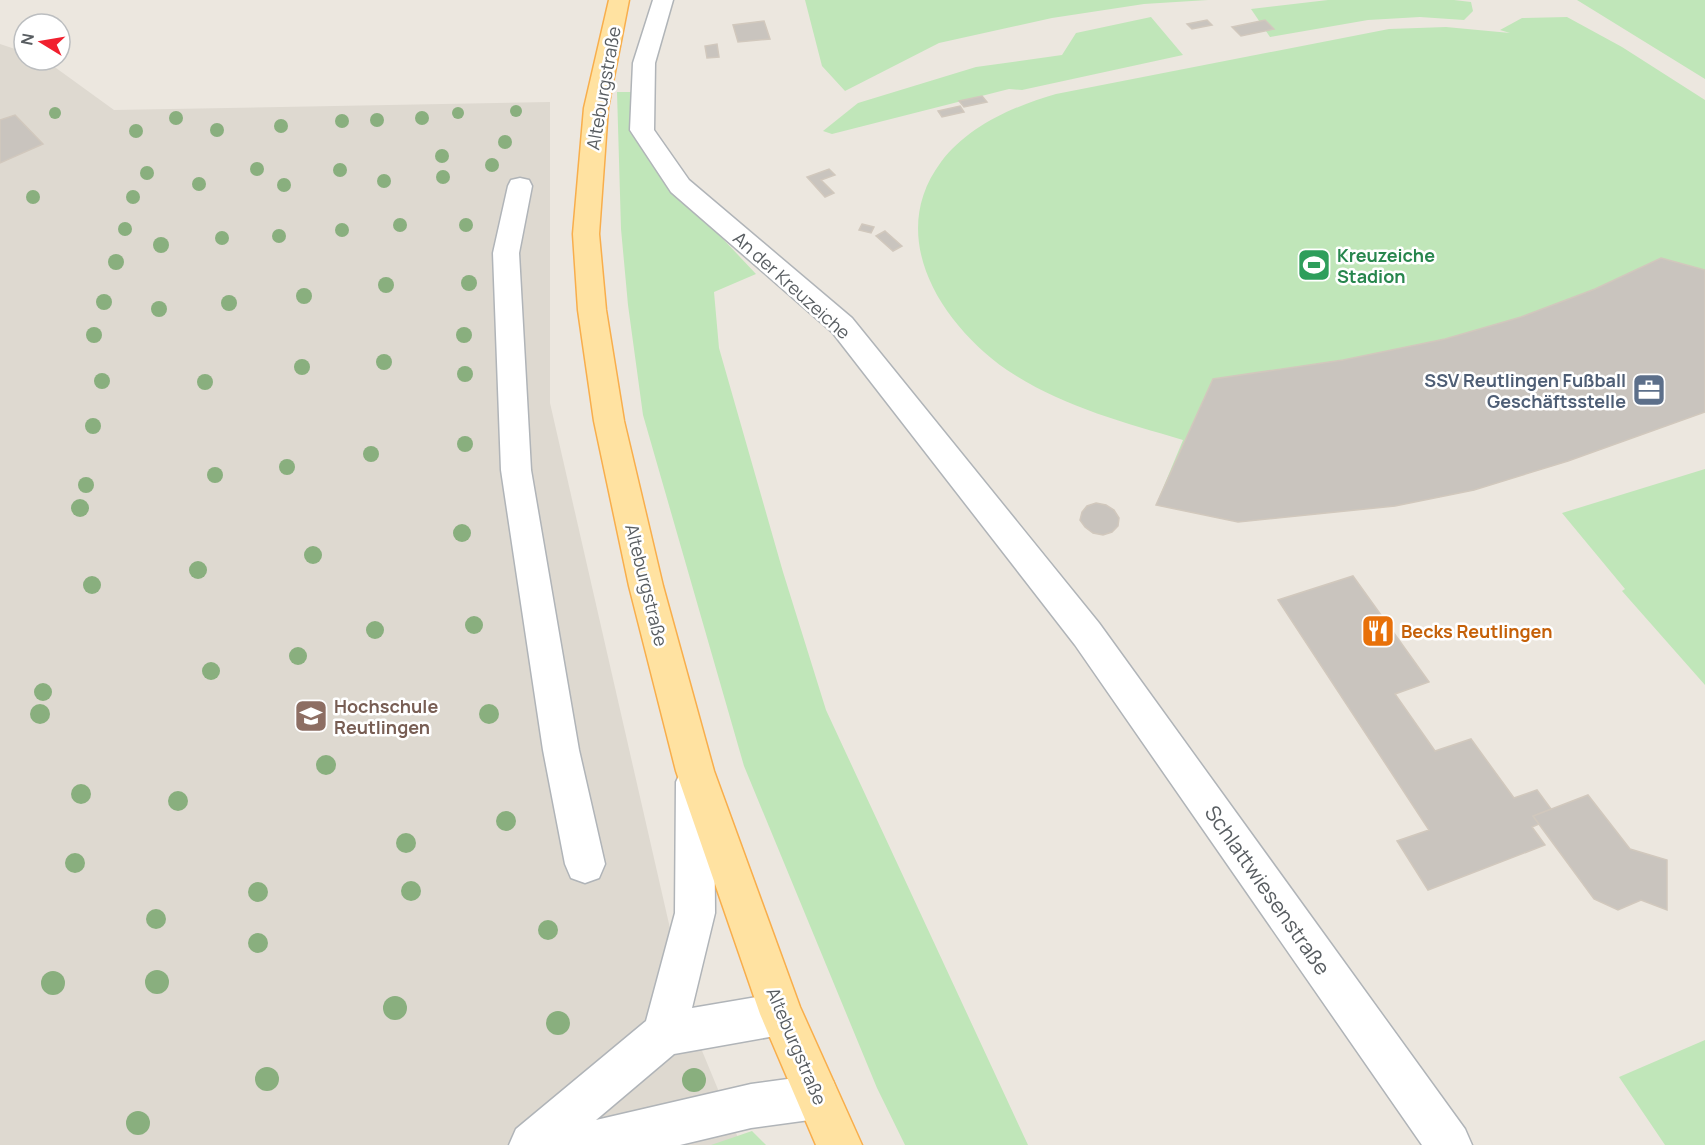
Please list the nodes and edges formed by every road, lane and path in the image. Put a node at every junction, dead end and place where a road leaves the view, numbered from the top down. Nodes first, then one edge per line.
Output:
1 (619, 0) edge
2 (663, 0) edge
3 (520, 186) dead end
4 (1088, 634) joint
5 (695, 771) junction
6 (585, 864) dead end
7 (781, 1014) junction
8 (664, 1034) junction
9 (817, 1097) junction
10 (532, 1145) edge
11 (586, 1145) edge
12 (839, 1145) edge
13 (1449, 1145) edge

1 - 5 main road, Alteburgstraße
2 - 4 street, An der Kreuzeiche
3 - 6 street
4 - 13 street, Schlattwiesenstraße
5 - 7 main road, Alteburgstraße
5 - 8 street
7 - 8 street
7 - 9 main road, Alteburgstraße
8 - 10 street
9 - 11 street
9 - 12 main road, Alteburgstraße

